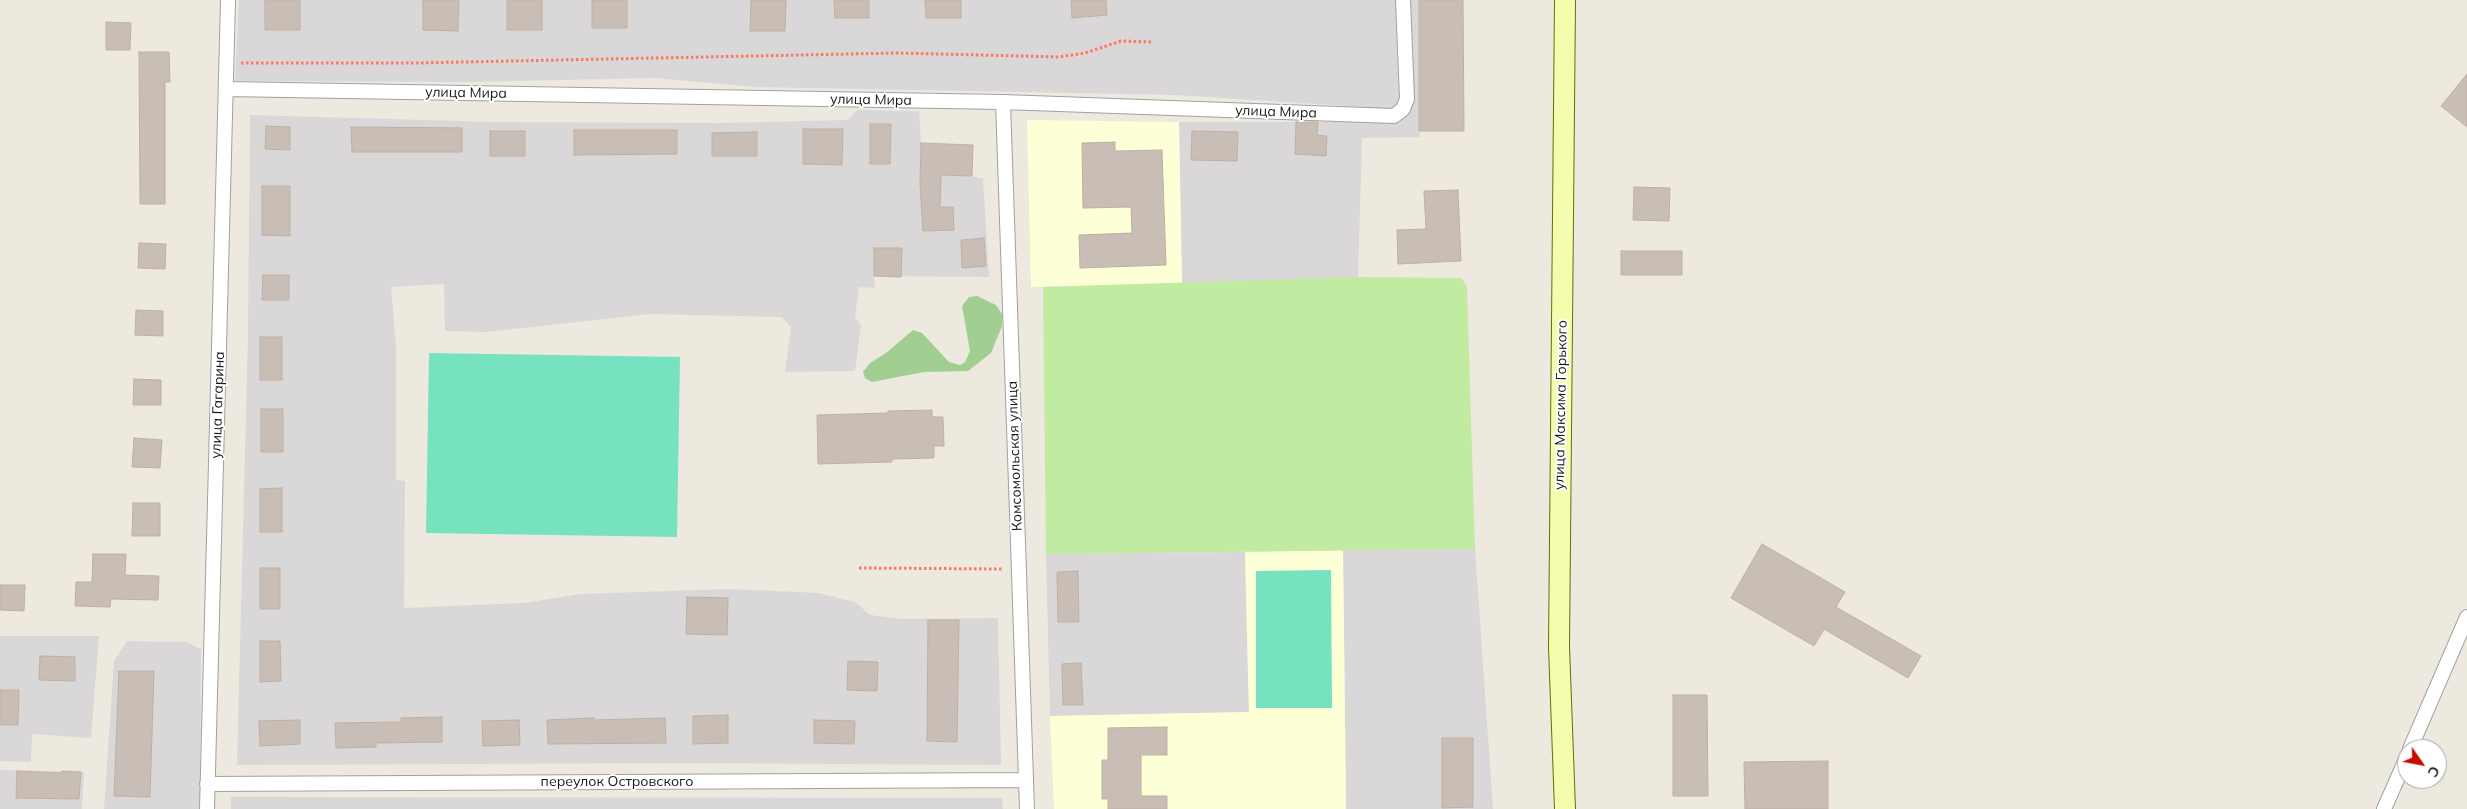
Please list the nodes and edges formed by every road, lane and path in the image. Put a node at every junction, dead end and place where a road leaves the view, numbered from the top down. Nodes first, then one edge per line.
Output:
1 (228, 0) edge
2 (1403, 0) edge
3 (1565, 0) edge
4 (1154, 42) dead end
5 (227, 63) junction
6 (226, 89) junction
7 (1003, 102) junction
8 (859, 568) dead end
9 (1019, 569) junction
10 (2467, 618) edge
11 (2414, 739) edge
12 (1026, 780) junction
13 (2397, 780) edge
14 (208, 784) junction
15 (207, 809) edge
16 (1027, 809) edge
17 (1565, 809) edge
18 (2384, 809) edge

1 - 5 street, улица Гагарина
2 - 7 street, улица Мира
3 - 17 main road, улица Максима Горького
4 - 5 path
5 - 6 street, улица Гагарина
6 - 7 street, улица Мира
6 - 14 street, улица Гагарина
7 - 9 street, Комсомольская улица
8 - 9 path
9 - 12 street, Комсомольская улица
10 - 11 street
12 - 14 street, переулок Островского
12 - 16 street, Комсомольская улица
13 - 18 street
14 - 15 street, улица Гагарина

